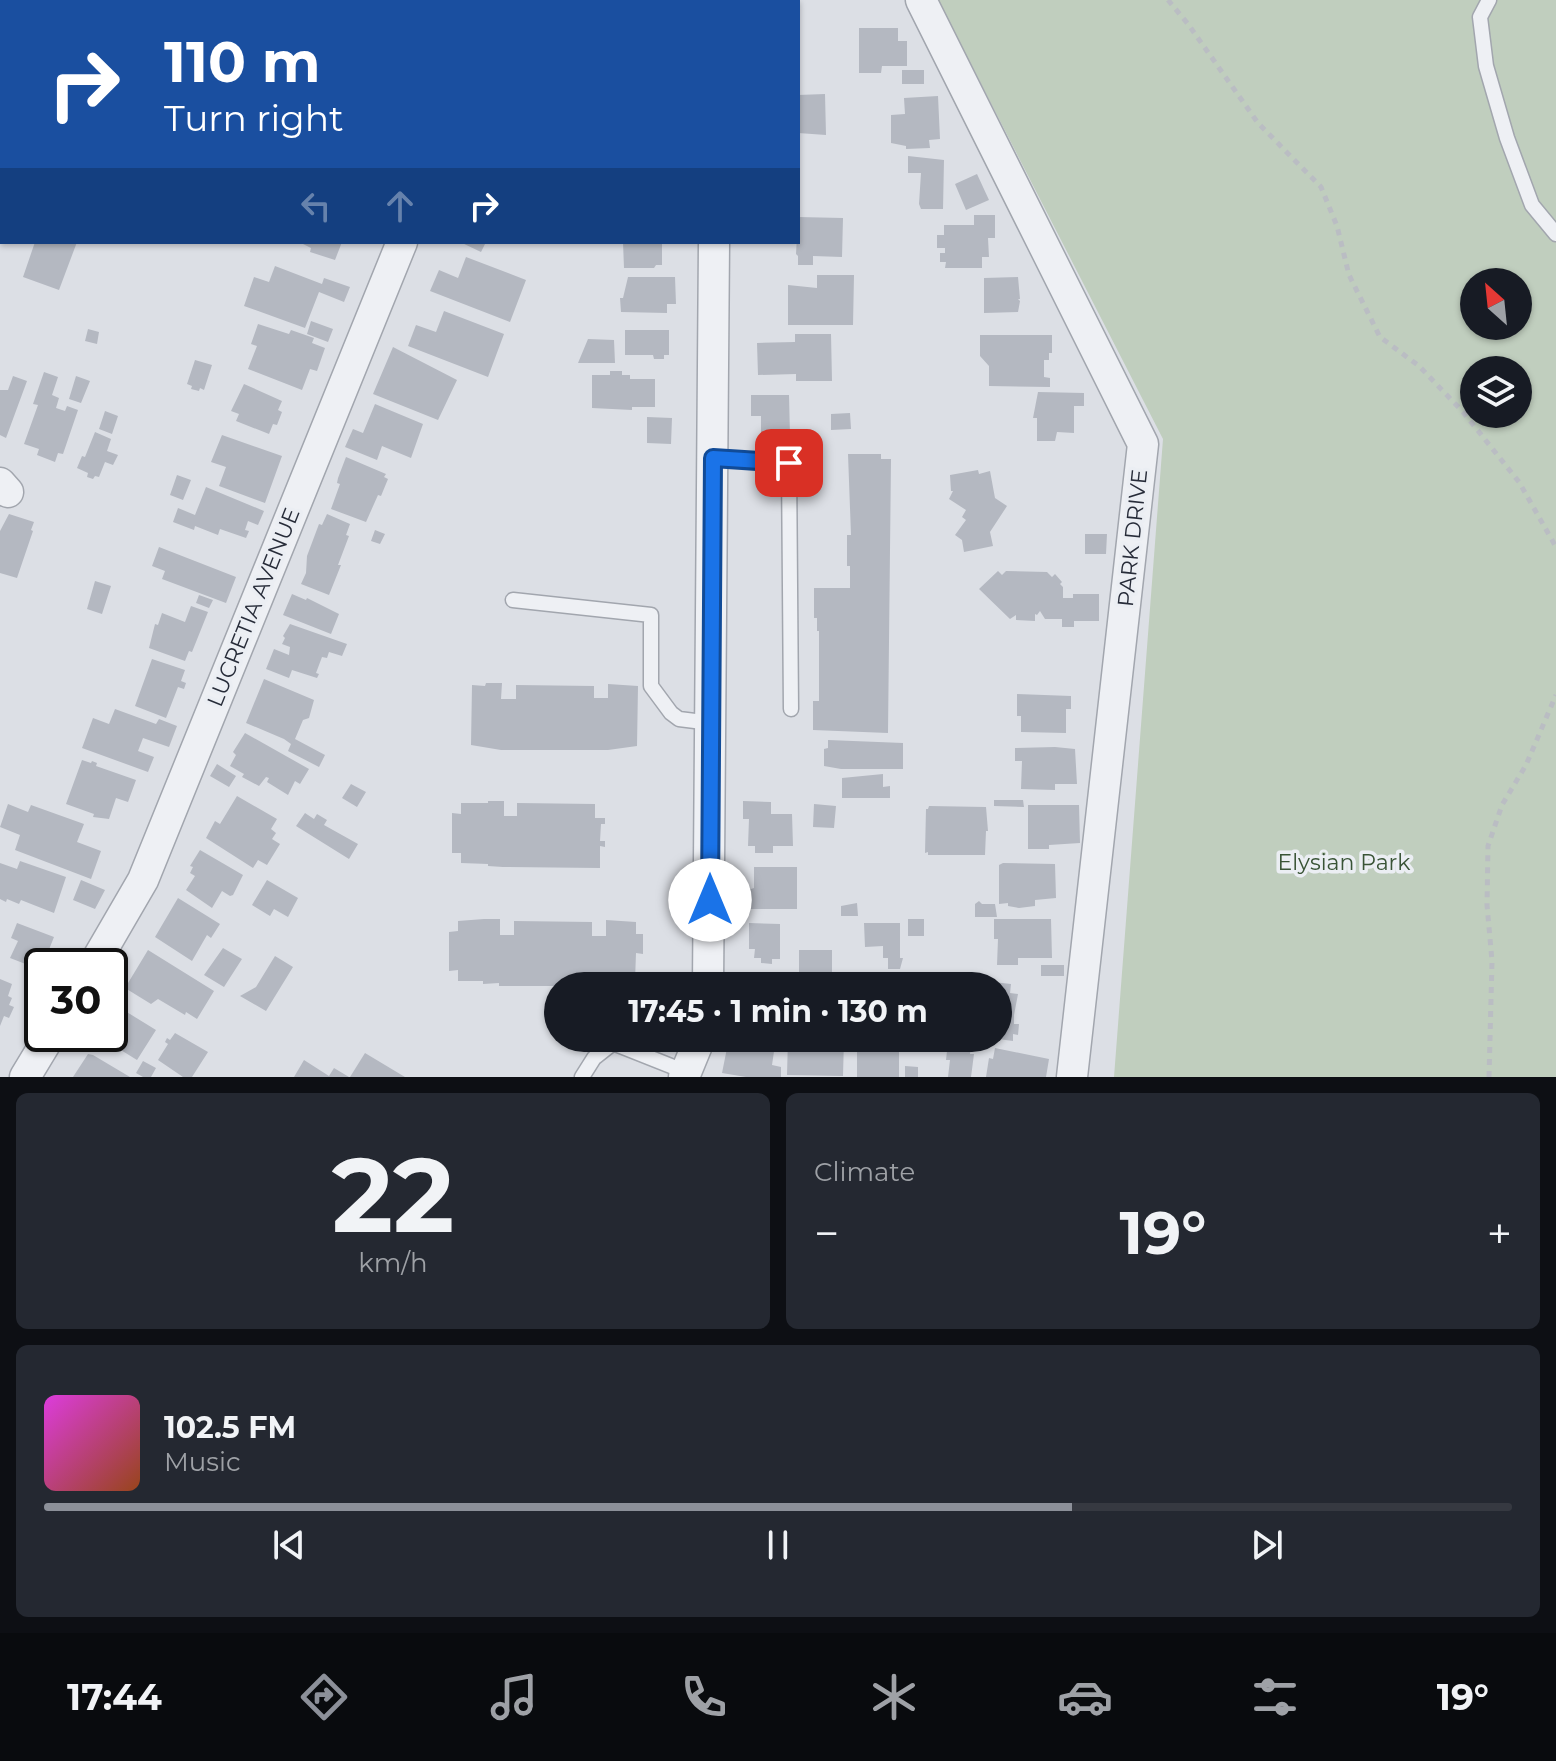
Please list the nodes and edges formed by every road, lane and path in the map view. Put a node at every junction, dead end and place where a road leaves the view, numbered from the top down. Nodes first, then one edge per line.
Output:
1 (921, 0) edge
2 (1168, 0) edge
3 (1489, 0) edge
4 (1556, 234) edge
5 (401, 244) edge
6 (714, 244) edge
7 (713, 458) junction
8 (1556, 547) edge
9 (513, 600) dead end
10 (1556, 695) edge
11 (791, 709) dead end
12 (711, 723) junction
13 (103, 948) edge
14 (708, 972) edge
15 (40, 1052) edge
16 (694, 1052) edge
17 (685, 1075) edge
18 (25, 1077) edge
19 (582, 1077) edge
20 (1072, 1077) edge
21 (1489, 1077) edge

1 - 20 street, PARK DRIVE
2 - 8 path
3 - 4 lane
5 - 13 street, LUCRETIA AVENUE
6 - 7 street
7 - 11 lane
7 - 12 street
9 - 12 lane
10 - 21 path
12 - 14 street
15 - 18 street
16 - 17 street
17 - 19 lane

